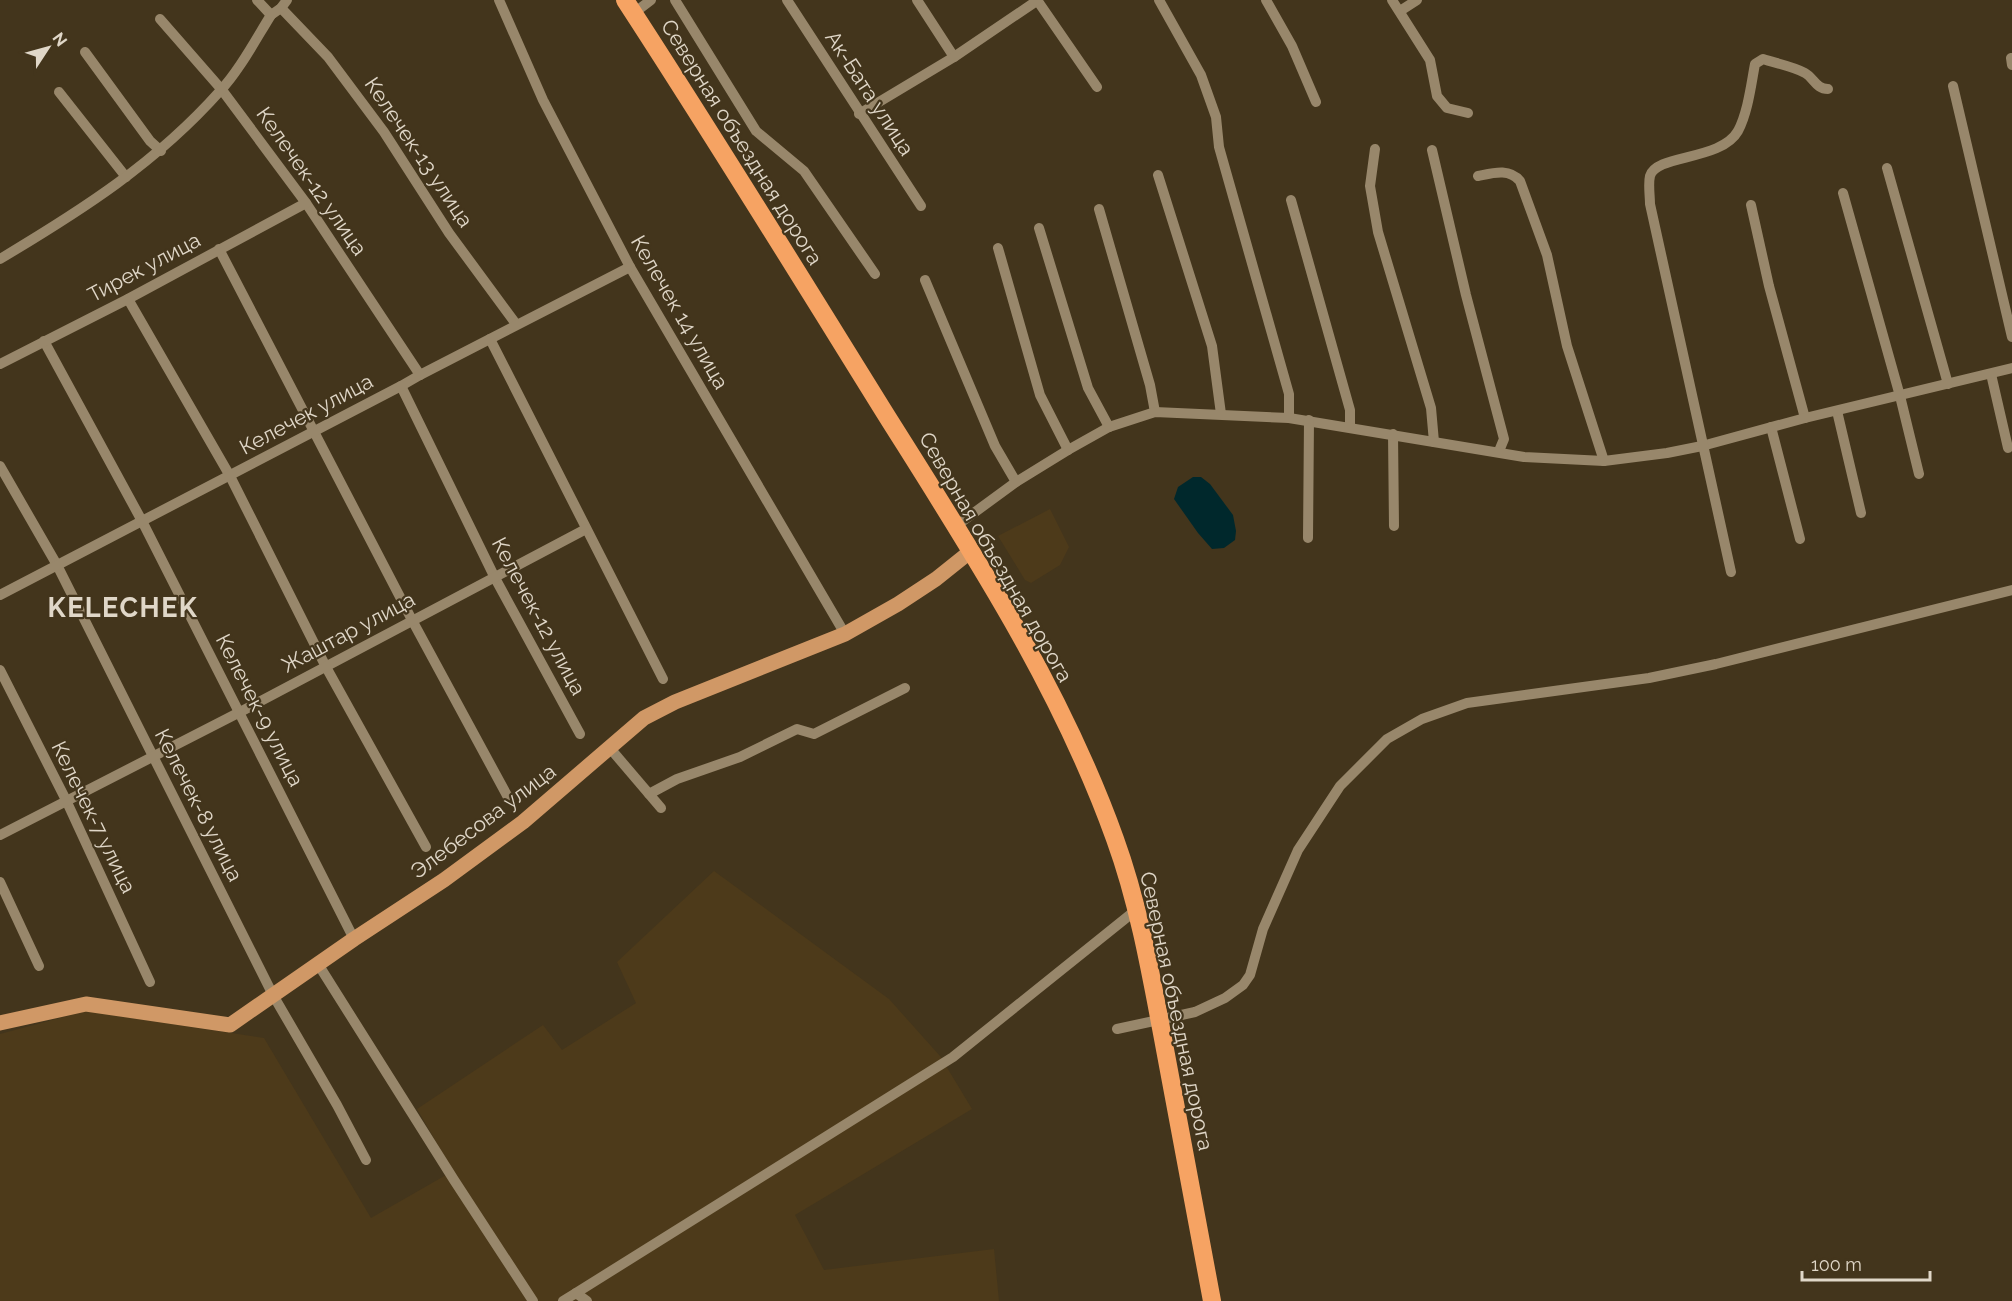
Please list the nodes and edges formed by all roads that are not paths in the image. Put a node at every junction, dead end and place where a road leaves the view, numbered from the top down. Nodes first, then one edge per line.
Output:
1 (257, 0) edge
2 (499, 0) edge
3 (651, 0) edge
4 (675, 0) edge
5 (787, 0) edge
6 (917, 0) edge
7 (1037, 0) edge
8 (1159, 0) edge
9 (1266, 0) edge
10 (1392, 0) edge
11 (1417, 0) edge
12 (284, 4) edge
13 (629, 7) edge
14 (1400, 11) junction
15 (271, 15) junction
16 (160, 19) dead end
17 (85, 52) dead end
18 (954, 57) junction
19 (1953, 86) dead end
20 (1096, 87) dead end
21 (1828, 89) dead end
22 (222, 90) junction
23 (58, 92) dead end
24 (1316, 102) dead end
25 (1468, 113) dead end
26 (859, 114) junction
27 (1375, 149) dead end
28 (1432, 150) dead end
29 (161, 151) junction
30 (1887, 168) dead end
31 (1158, 175) dead end
32 (1478, 176) dead end
33 (126, 177) junction
34 (1844, 193) dead end
35 (1291, 200) dead end
36 (306, 203) junction
37 (1751, 205) dead end
38 (921, 206) dead end
39 (1099, 210) dead end
40 (1039, 228) dead end
41 (998, 248) dead end
42 (219, 249) junction
43 (0, 259) edge
44 (630, 267) junction
45 (875, 274) dead end
46 (925, 280) dead end
47 (129, 298) junction
48 (516, 324) junction
49 (2012, 337) edge
50 (490, 339) junction
51 (44, 341) junction
52 (0, 363) edge
53 (2012, 368) edge
54 (1991, 374) junction
55 (420, 375) junction
56 (1947, 384) junction
57 (401, 386) junction
58 (1900, 396) junction
59 (1837, 411) junction
60 (1155, 412) junction
61 (1221, 414) junction
62 (1289, 418) junction
63 (1805, 418) junction
64 (1309, 420) junction
65 (1350, 426) junction
66 (1109, 427) junction
67 (1771, 427) junction
68 (313, 431) junction
69 (1393, 434) junction
70 (1434, 442) junction
71 (1702, 446) junction
72 (2008, 448) dead end
73 (1068, 450) junction
74 (1499, 451) junction
75 (1604, 461) junction
76 (0, 466) edge
77 (1919, 474) dead end
78 (230, 476) junction
79 (1016, 482) junction
80 (1861, 513) dead end
81 (142, 521) junction
82 (956, 526) junction
83 (1394, 526) dead end
84 (586, 529) junction
85 (1308, 538) dead end
86 (1800, 539) dead end
87 (971, 551) junction
88 (57, 565) junction
89 (1731, 572) dead end
90 (495, 578) junction
91 (2012, 590) edge
92 (0, 596) edge
93 (412, 620) junction
94 (845, 634) junction
95 (326, 667) junction
96 (0, 670) edge
97 (663, 680) dead end
98 (905, 688) dead end
99 (240, 712) junction
100 (580, 734) dead end
101 (609, 747) junction
102 (152, 755) junction
103 (649, 794) junction
104 (509, 799) dead end
105 (66, 800) junction
106 (661, 808) dead end
107 (0, 835) edge
108 (426, 848) dead end
109 (0, 882) edge
110 (1136, 910) junction
111 (354, 939) junction
112 (318, 964) junction
113 (39, 966) dead end
114 (150, 982) dead end
115 (273, 995) junction
116 (0, 1023) edge
117 (1117, 1029) dead end
118 (366, 1160) dead end
119 (576, 1293) junction
120 (533, 1301) edge
121 (563, 1301) edge
122 (587, 1301) edge
123 (1212, 1301) edge

1 - 15 street
2 - 44 street, Келечек 14 улица
3 - 13 street
4 - 45 street
5 - 26 street, Ак-Бата улица
6 - 18 street
7 - 18 street
7 - 20 street
8 - 62 street
9 - 24 street
10 - 14 street
11 - 14 street
12 - 15 street
12 - 48 street, Келечек-13 улица
13 - 82 highway, Северная объездная дорога
14 - 25 street
15 - 22 street
16 - 22 street, Келечек-12 улица
17 - 29 street
18 - 26 street
19 - 49 street
21 - 71 street
22 - 29 street
22 - 36 street, Келечек-12 улица
23 - 33 street
26 - 38 street, Ак-Бата улица
27 - 70 street
28 - 74 street
29 - 33 street
30 - 56 street
31 - 61 street
32 - 75 street
33 - 43 street
34 - 58 street
35 - 65 street
36 - 42 street, Тирек улица
36 - 55 street, Келечек-12 улица
37 - 63 street
39 - 60 street
40 - 66 street
41 - 73 street
42 - 47 street, Тирек улица
42 - 68 street
44 - 48 street, Келечек улица
44 - 94 street, Келечек 14 улица
46 - 79 street
47 - 51 street, Тирек улица
47 - 78 street
48 - 50 street, Келечек улица
50 - 55 street, Келечек улица
50 - 84 street
51 - 52 street, Тирек улица
51 - 81 street, Келечек-9 улица
53 - 54 street
54 - 56 street
54 - 72 street
55 - 57 street, Келечек улица
56 - 58 street
57 - 68 street, Келечек улица
57 - 90 street, Келечек-12 улица
58 - 59 street
58 - 77 street
59 - 63 street
59 - 80 street
60 - 61 street
60 - 66 street
61 - 62 street
62 - 64 street
63 - 67 street
64 - 65 street
64 - 85 street
65 - 69 street
66 - 73 street
67 - 71 street
67 - 86 street
68 - 78 street, Келечек улица
68 - 93 street
69 - 70 street
69 - 83 street
70 - 74 street
71 - 75 street
71 - 89 street
73 - 79 street
74 - 75 street
76 - 88 street, Келечек-8 улица
78 - 81 street, Келечек улица
78 - 95 street
79 - 82 street
81 - 88 street, Келечек улица
81 - 99 street, Келечек-9 улица
82 - 87 highway, Северная объездная дорога
84 - 90 street, Жаштар улица
84 - 97 street
87 - 94 main road, Элебесова улица
87 - 110 highway, Северная объездная дорога
88 - 92 street, Келечек улица
88 - 102 street, Келечек-8 улица
90 - 93 street, Жаштар улица
90 - 100 street, Келечек-12 улица
91 - 117 street
93 - 95 street, Жаштар улица
93 - 104 street
94 - 101 main road, Элебесова улица
95 - 99 street, Жаштар улица
95 - 108 street
96 - 105 street, Келечек-7 улица
98 - 103 street
99 - 102 street, Жаштар улица
99 - 111 street, Келечек-9 улица
101 - 103 street
101 - 111 main road, Элебесова улица
102 - 105 street, Жаштар улица
102 - 115 street, Келечек-8 улица
103 - 106 street
105 - 107 street, Жаштар улица
105 - 114 street, Келечек-7 улица
109 - 113 street
110 - 119 street
110 - 123 highway, Северная объездная дорога
111 - 112 main road, Элебесова улица
112 - 115 main road, Элебесова улица
112 - 120 street
115 - 116 main road, Элебесова улица
115 - 118 street, Келечек-8 улица
119 - 121 street
119 - 122 street

